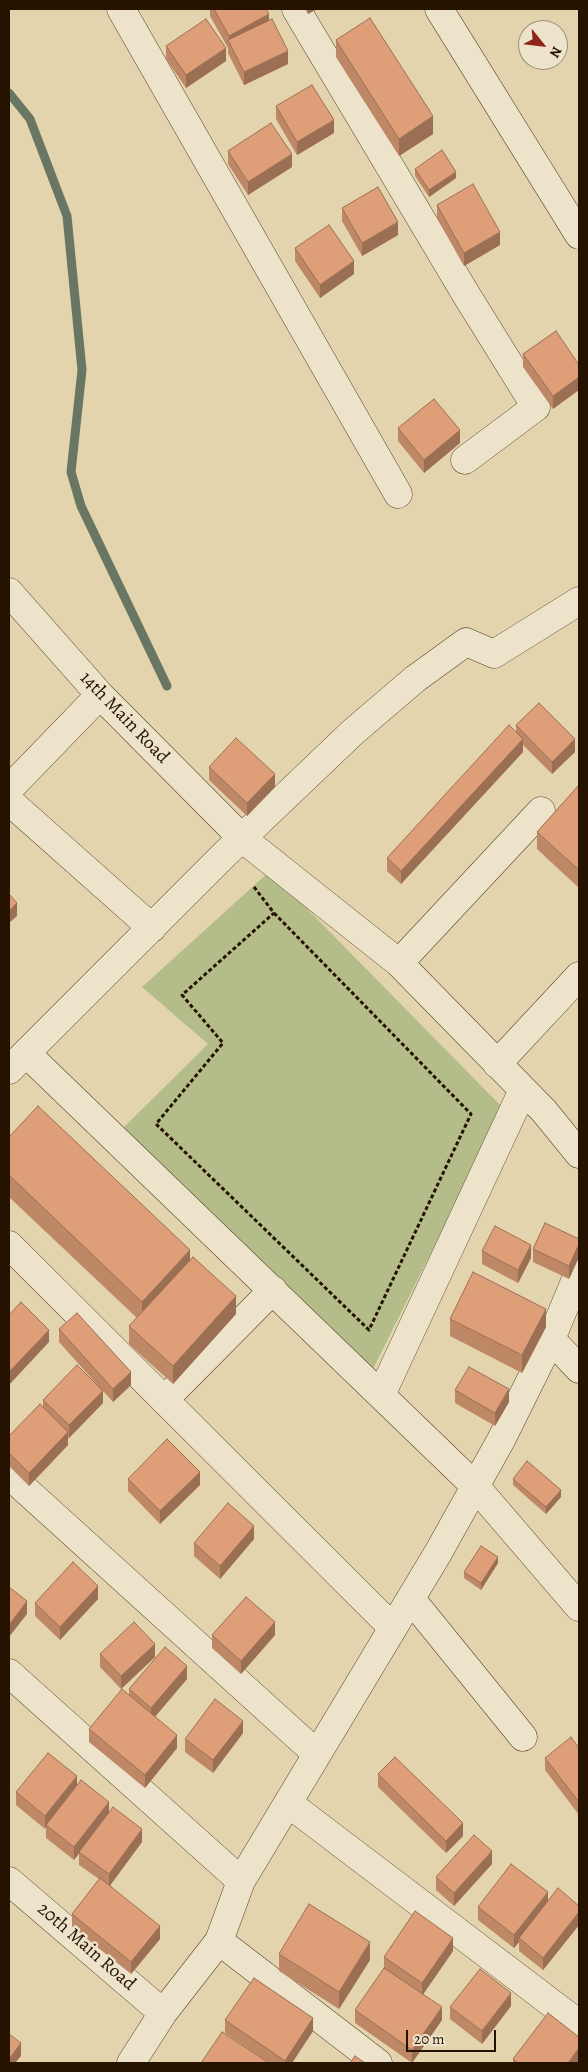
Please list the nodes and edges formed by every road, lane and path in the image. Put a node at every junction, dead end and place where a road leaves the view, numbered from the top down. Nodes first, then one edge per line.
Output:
1 (121, 9) edge
2 (296, 9) edge
3 (439, 9) edge
4 (579, 235) edge
5 (465, 460) dead end
6 (398, 494) dead end
7 (9, 592) edge
8 (579, 601) edge
9 (100, 696) junction
10 (9, 789) edge
11 (9, 801) edge
12 (541, 811) dead end
13 (244, 839) junction
14 (152, 928) junction
15 (399, 963) junction
16 (579, 976) edge
17 (18, 1061) edge
18 (497, 1064) junction
19 (523, 1090) junction
20 (471, 1114) joint
21 (579, 1154) edge
22 (9, 1245) edge
23 (579, 1272) edge
24 (273, 1290) junction
25 (551, 1340) junction
26 (579, 1369) edge
27 (381, 1395) junction
28 (164, 1400) junction
29 (9, 1475) edge
30 (475, 1486) junction
31 (411, 1599) junction
32 (579, 1607) edge
33 (393, 1628) junction
34 (9, 1673) edge
35 (523, 1736) dead end
36 (317, 1754) junction
37 (288, 1803) junction
38 (241, 1881) junction
39 (11, 1889) edge
40 (219, 1941) junction
41 (162, 2013) junction
42 (579, 2024) edge
43 (144, 2058) edge
44 (378, 2063) edge

1 - 6 street
2 - 5 street
3 - 4 street
7 - 9 street, 14th Main Road
8 - 13 street
9 - 10 street
9 - 13 street, 14th Main Road
11 - 14 street
12 - 15 street
13 - 14 street
13 - 15 street, 14th Main Road
14 - 17 street
15 - 18 street, 14th Main Road
16 - 18 street
17 - 24 street
18 - 19 street, 14th Main Road
19 - 21 street, 14th Main Road
19 - 27 street
20 - 20 path
22 - 28 street
23 - 25 street
24 - 27 street
24 - 28 street
25 - 26 street
25 - 30 street
27 - 30 street
28 - 33 street
29 - 36 street
30 - 31 street
30 - 32 street
31 - 33 street
31 - 35 street
33 - 36 street
34 - 38 street
36 - 37 street
37 - 38 street
37 - 42 street
38 - 40 street
39 - 41 street, 20th Main Road
40 - 41 street
40 - 44 street
41 - 43 street

